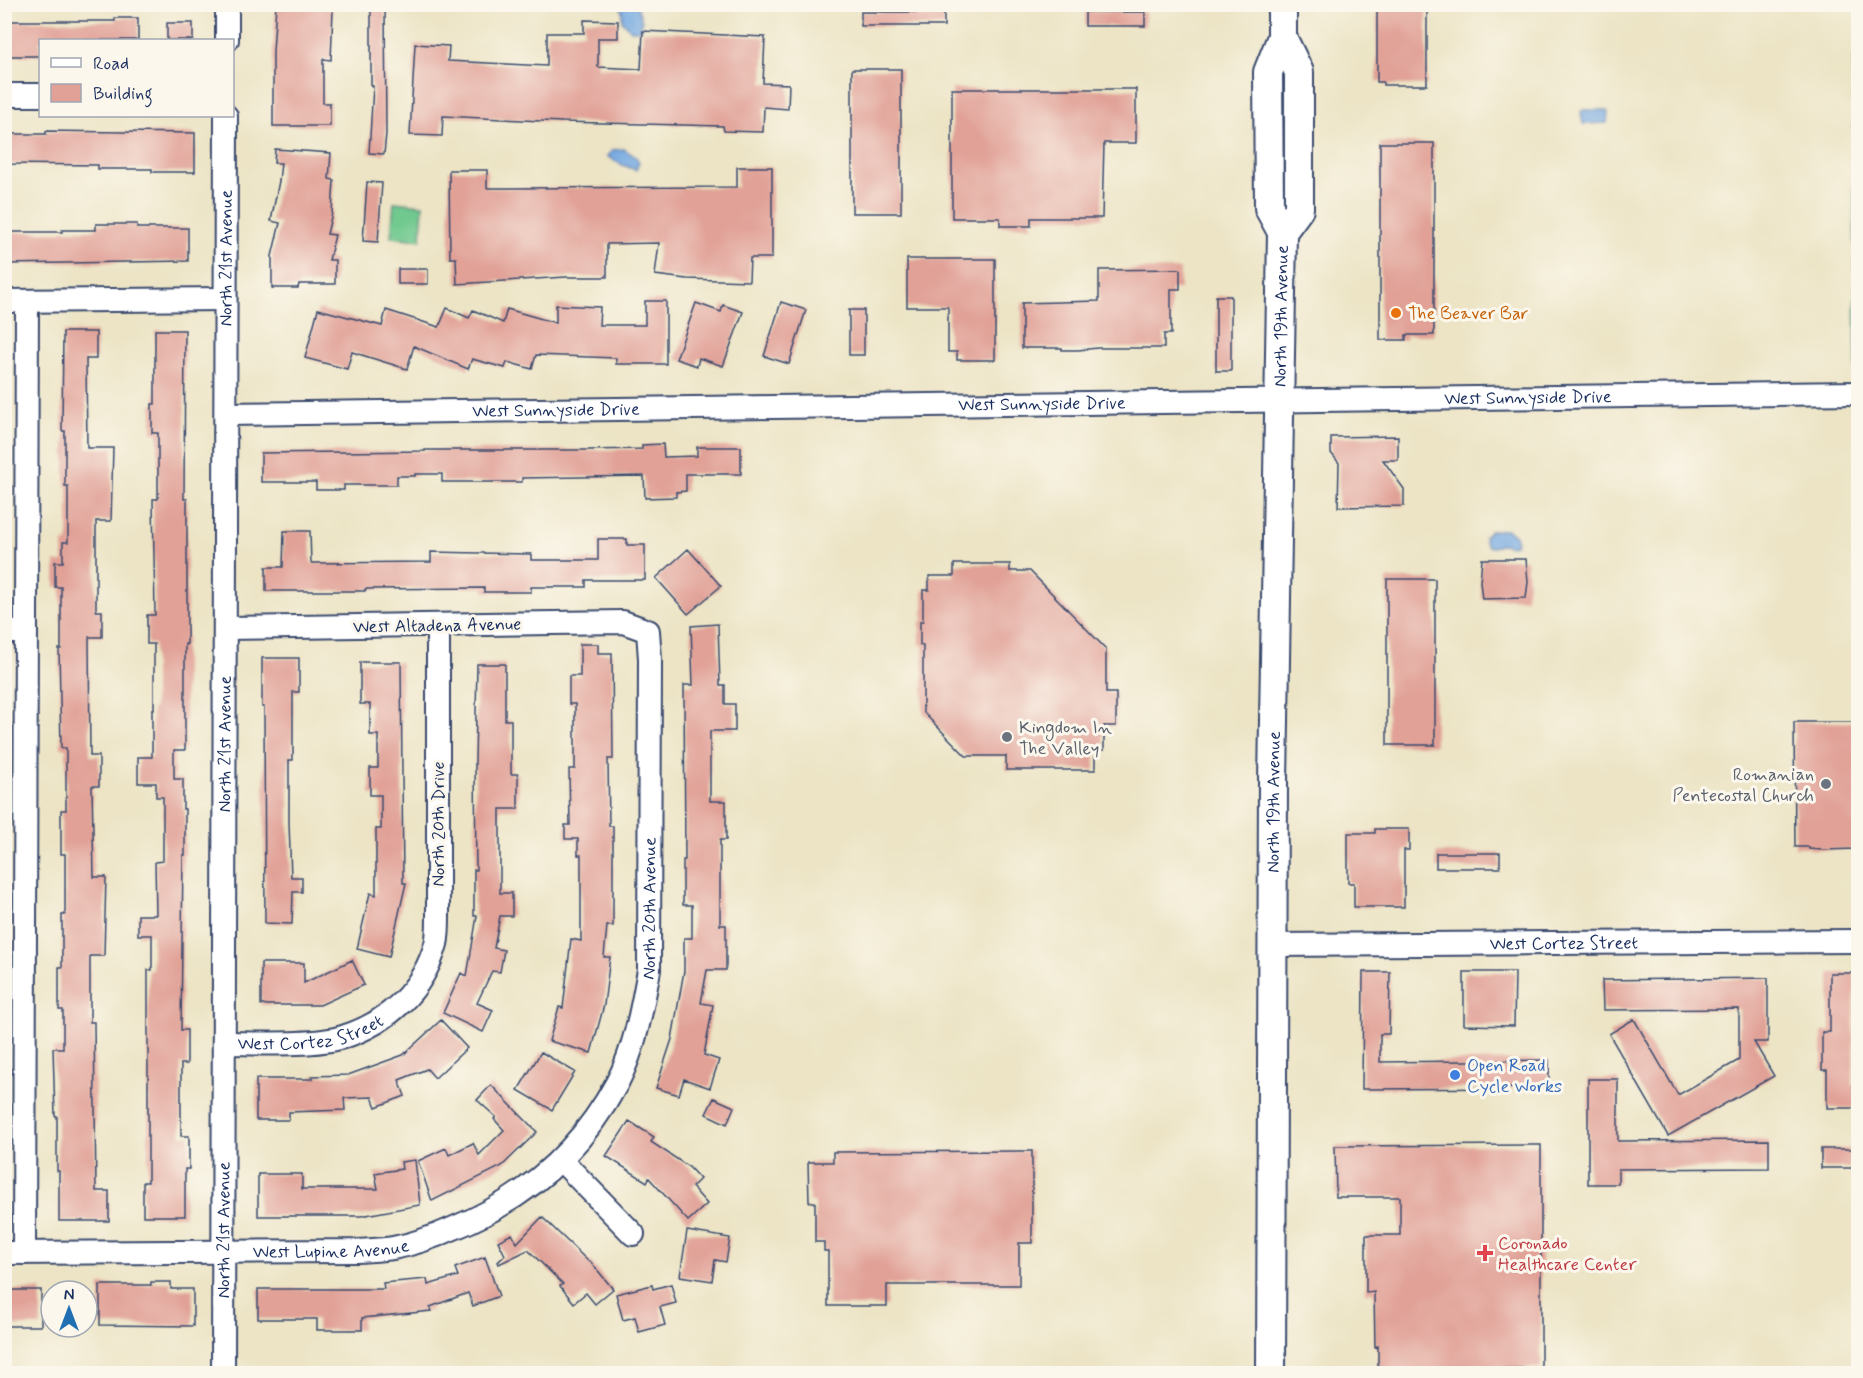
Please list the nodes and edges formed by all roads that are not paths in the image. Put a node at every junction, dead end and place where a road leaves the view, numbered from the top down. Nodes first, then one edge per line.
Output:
1 (227, 4) edge
2 (1282, 4) edge
3 (227, 39) edge
4 (4, 95) edge
5 (39, 95) edge
6 (226, 117) edge
7 (225, 299) junction
8 (27, 301) junction
9 (4, 302) edge
10 (1858, 393) edge
11 (1280, 400) junction
12 (226, 414) junction
13 (438, 626) junction
14 (225, 628) junction
15 (648, 631) joint
16 (15, 632) edge
17 (1858, 941) edge
18 (1272, 945) junction
19 (395, 1011) joint
20 (224, 1043) junction
21 (561, 1160) junction
22 (633, 1234) dead end
23 (223, 1251) junction
24 (14, 1253) edge
25 (223, 1374) edge
26 (1271, 1374) edge

1 - 3 street
2 - 11 main road, North 19th Avenue
4 - 5 street
6 - 7 street, North 21st Avenue
7 - 8 street
7 - 12 street, North 21st Avenue
8 - 9 street
8 - 16 street
10 - 11 street, West Sunnyside Drive
11 - 12 street, West Sunnyside Drive
11 - 18 main road, North 19th Avenue
12 - 14 street, North 21st Avenue
13 - 14 street, West Altadena Avenue
13 - 15 street, West Altadena Avenue
13 - 19 street, North 20th Drive
14 - 20 street, North 21st Avenue
15 - 21 street, North 20th Avenue
16 - 24 street
17 - 18 street, West Cortez Street
18 - 26 main road, North 19th Avenue
19 - 20 street, West Cortez Street
20 - 23 street, North 21st Avenue
21 - 22 street
21 - 23 street, West Lupine Avenue
23 - 24 street, West Lupine Avenue
23 - 25 street, North 21st Avenue

